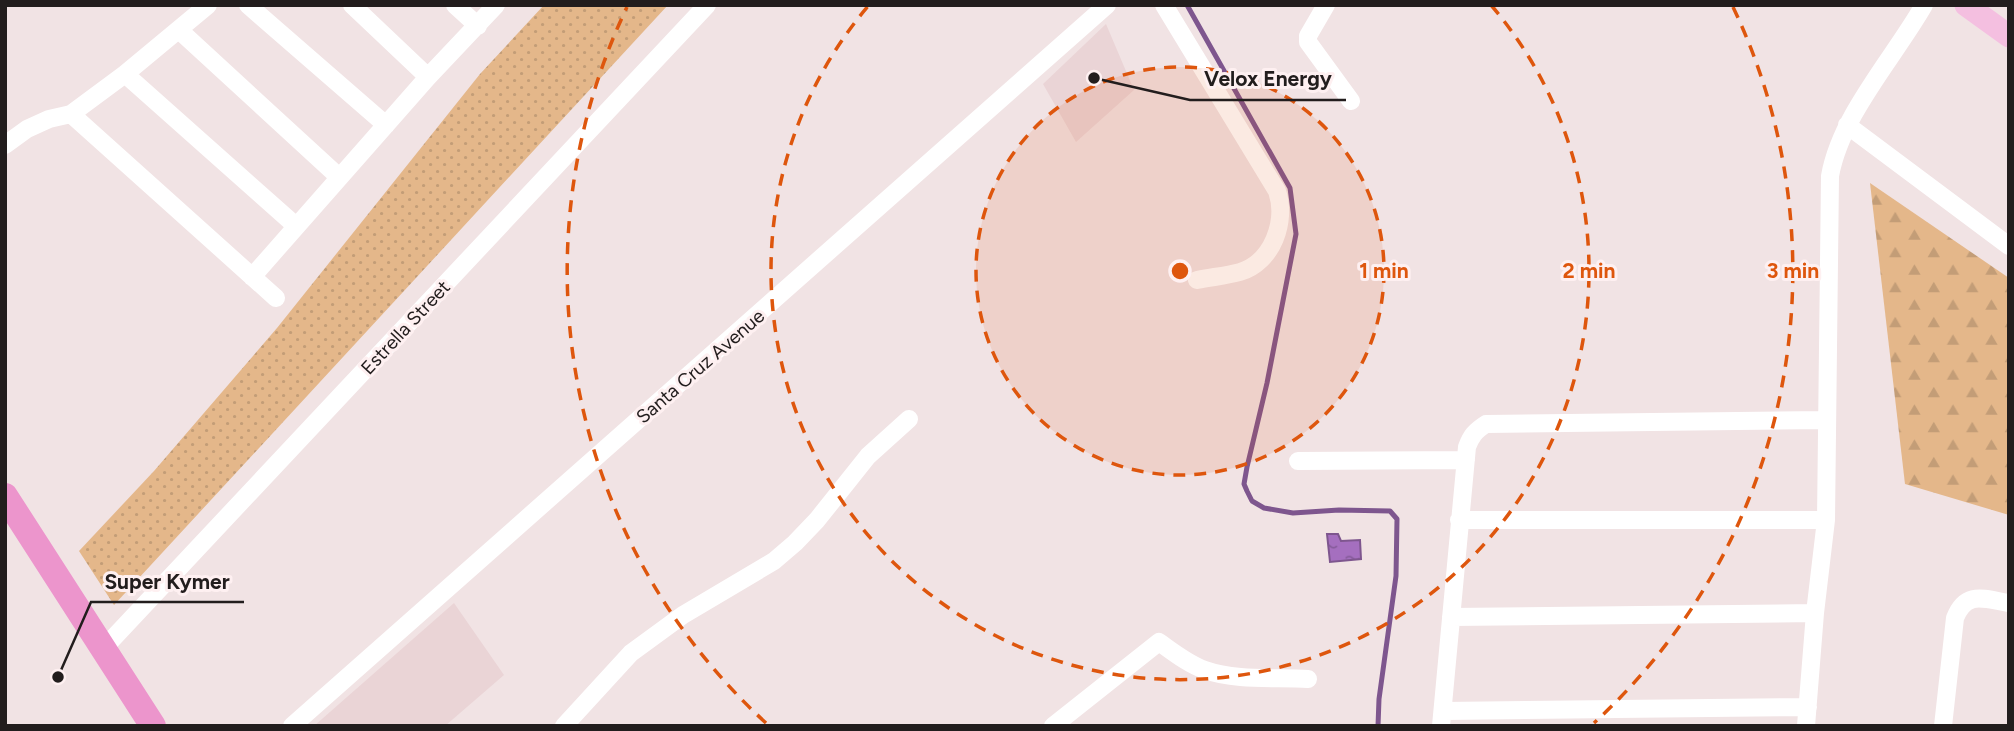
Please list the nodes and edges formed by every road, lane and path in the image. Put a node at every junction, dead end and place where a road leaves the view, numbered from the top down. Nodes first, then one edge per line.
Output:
1 (208, 5) edge
2 (248, 5) edge
3 (352, 5) edge
4 (455, 5) edge
5 (496, 5) edge
6 (707, 5) edge
7 (1107, 5) edge
8 (1164, 5) edge
9 (1326, 5) edge
10 (1924, 5) edge
11 (1966, 5) edge
12 (478, 26) junction
13 (179, 30) junction
14 (2009, 36) edge
15 (125, 74) junction
16 (428, 77) junction
17 (1351, 101) dead end
18 (71, 114) junction
19 (386, 125) junction
20 (1847, 125) junction
21 (5, 145) edge
22 (339, 177) junction
23 (296, 226) junction
24 (2009, 246) edge
25 (252, 277) junction
26 (1197, 280) dead end
27 (275, 298) dead end
28 (909, 419) dead end
29 (1825, 420) junction
30 (1466, 460) junction
31 (1298, 461) dead end
32 (5, 495) edge
33 (1459, 520) junction
34 (1826, 520) junction
35 (2009, 603) edge
36 (1815, 613) junction
37 (1451, 617) junction
38 (103, 649) junction
39 (1307, 678) dead end
40 (1808, 707) junction
41 (1443, 719) edge
42 (153, 726) edge
43 (292, 726) edge
44 (564, 726) edge
45 (1053, 726) edge
46 (1807, 726) edge
47 (1943, 726) edge

1 - 13 street
2 - 19 street
3 - 16 street
4 - 12 street
5 - 12 street
6 - 38 street, Estrella Street
7 - 43 street, Santa Cruz Avenue
8 - 26 street
9 - 17 street
10 - 20 street
11 - 14 main road
12 - 16 street
13 - 15 street
13 - 22 street
15 - 18 street
15 - 23 street
16 - 19 street
18 - 21 street
18 - 25 street
19 - 22 street
20 - 24 street
20 - 29 street
22 - 23 street
23 - 25 street
25 - 27 street
28 - 44 street
29 - 30 street
29 - 34 street
30 - 31 street
30 - 33 street
32 - 38 highway
33 - 34 street
33 - 37 street
34 - 36 street
35 - 47 street
36 - 37 street
36 - 40 street
37 - 41 street
38 - 42 highway
39 - 45 street
40 - 41 street
40 - 46 street

